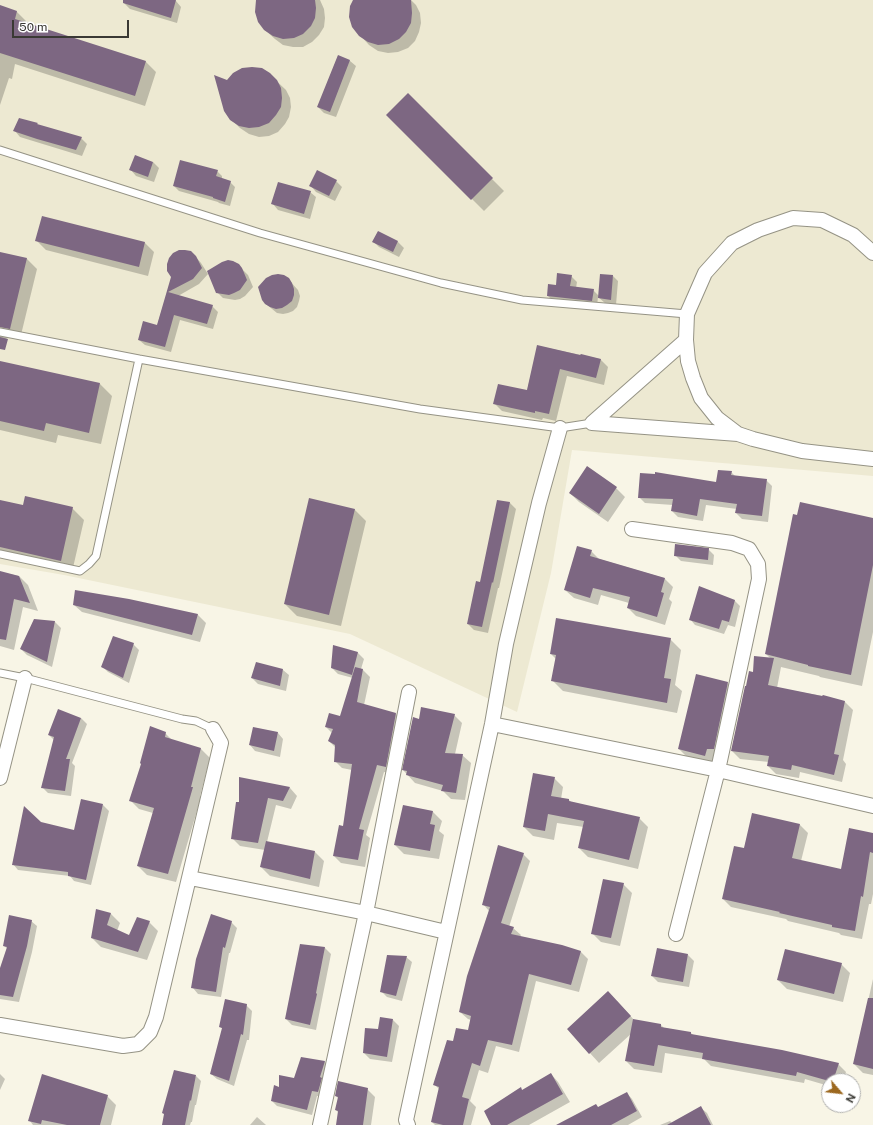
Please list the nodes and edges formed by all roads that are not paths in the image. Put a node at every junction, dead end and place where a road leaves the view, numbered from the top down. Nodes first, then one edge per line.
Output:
1 (0, 150) edge
2 (873, 252) edge
3 (687, 314) junction
4 (0, 332) edge
5 (686, 340) junction
6 (139, 359) junction
7 (592, 423) junction
8 (560, 428) junction
9 (738, 434) junction
10 (873, 459) edge
11 (632, 529) dead end
12 (0, 554) edge
13 (0, 673) edge
14 (25, 678) junction
15 (409, 692) dead end
16 (492, 724) junction
17 (214, 728) joint
18 (718, 770) junction
19 (0, 778) edge
20 (873, 806) edge
21 (190, 878) junction
22 (366, 913) junction
23 (446, 932) junction
24 (676, 934) dead end
25 (0, 1025) edge
26 (320, 1125) edge
27 (408, 1125) edge

1 - 3 lane
2 - 3 street
3 - 5 street
4 - 6 lane
5 - 7 street
5 - 9 street
6 - 8 lane
6 - 12 lane
7 - 8 lane
7 - 9 street
8 - 16 street
9 - 10 street
11 - 18 street
13 - 14 lane
14 - 17 lane
14 - 19 street
15 - 22 street
16 - 18 street
16 - 23 street
17 - 21 street
18 - 20 street
18 - 24 street
21 - 22 street
21 - 25 street
22 - 23 street
22 - 26 street
23 - 27 street

